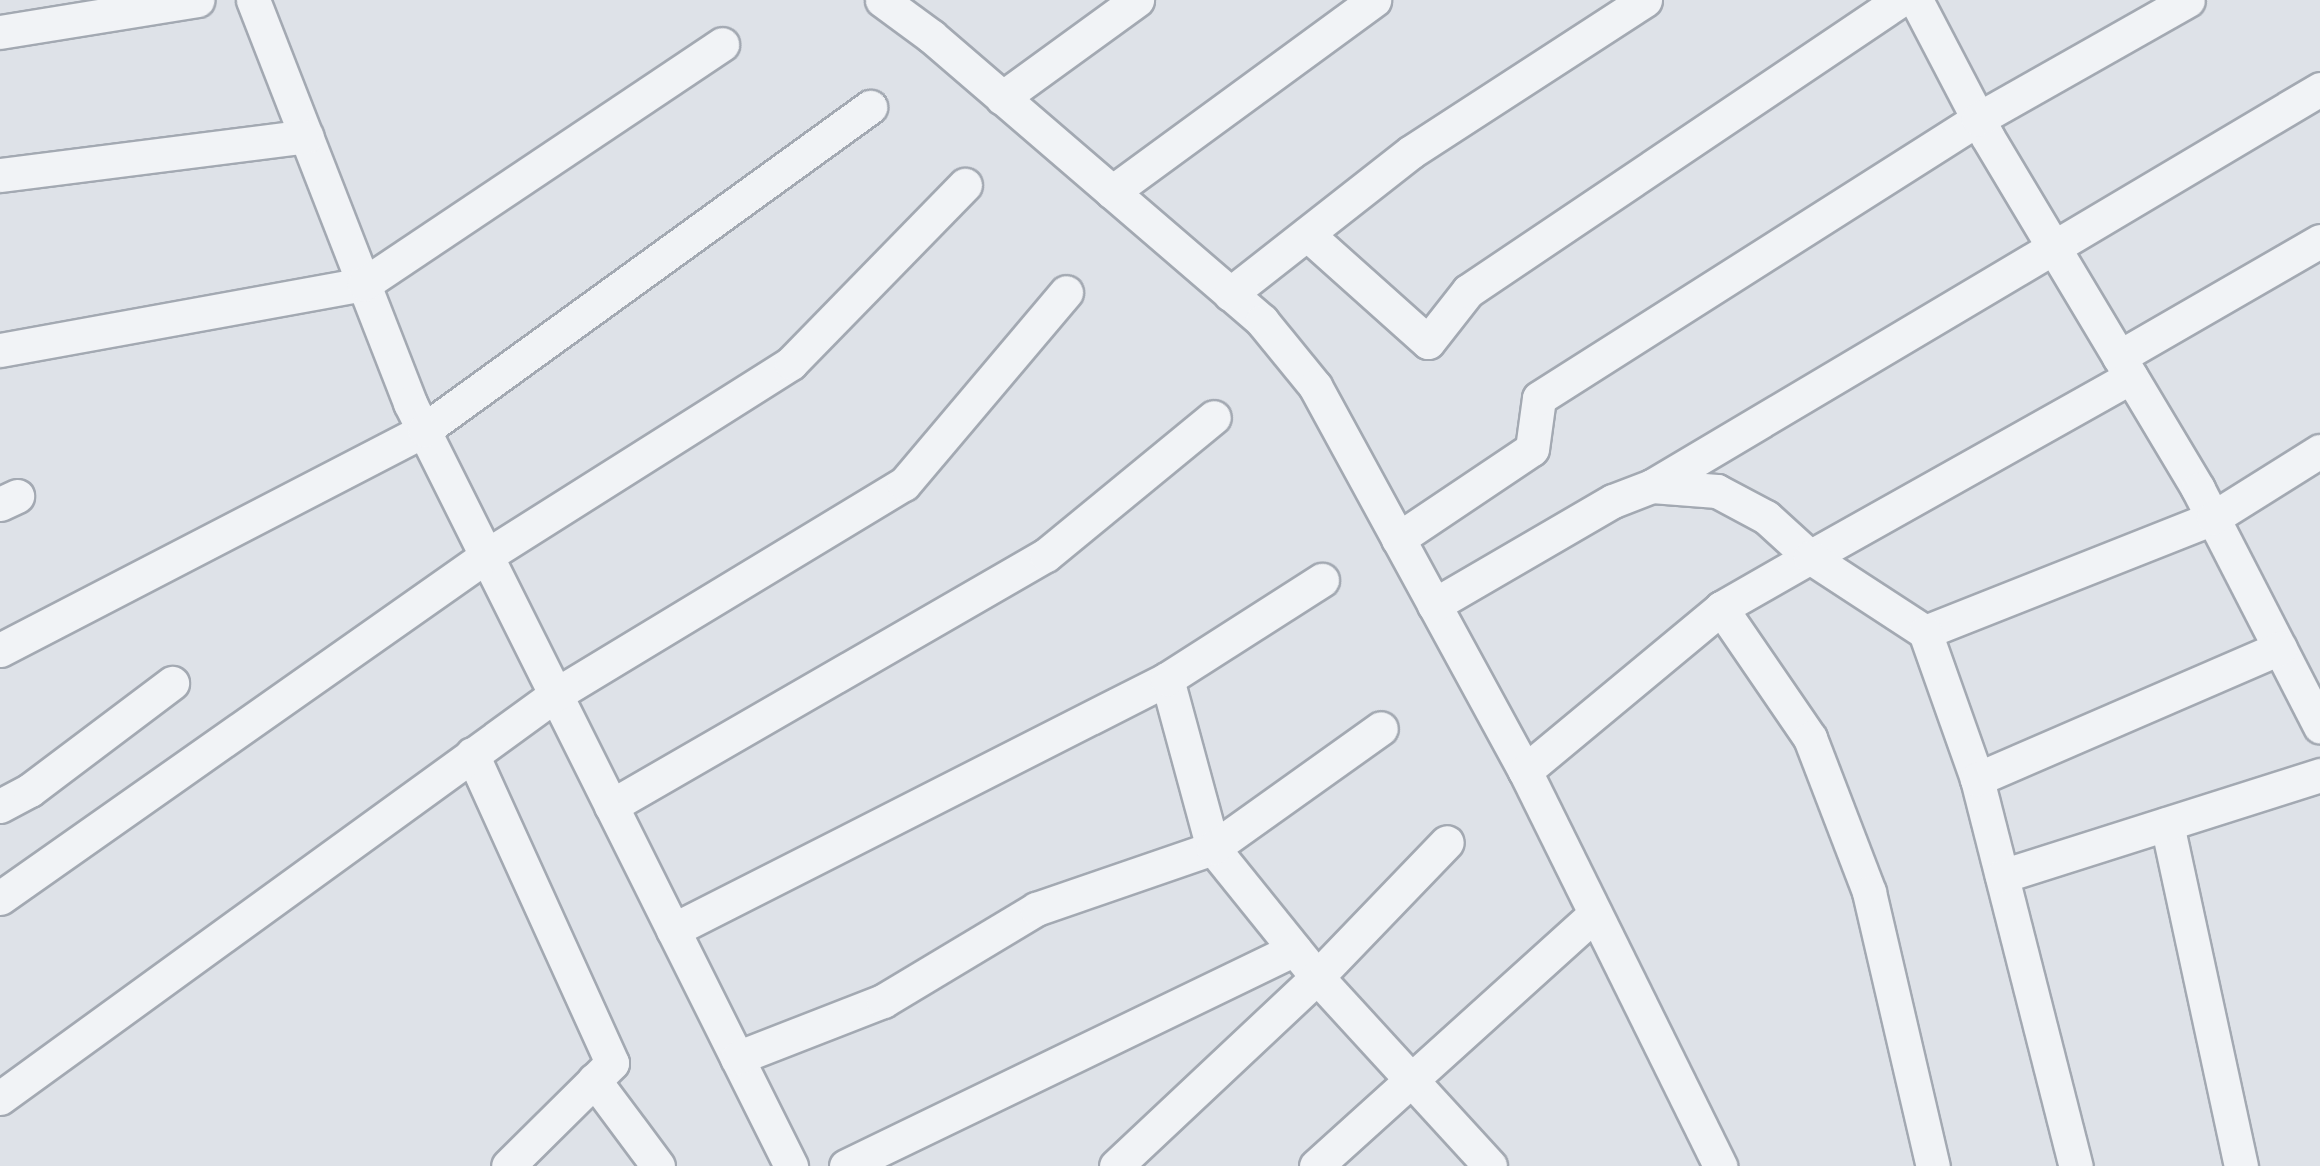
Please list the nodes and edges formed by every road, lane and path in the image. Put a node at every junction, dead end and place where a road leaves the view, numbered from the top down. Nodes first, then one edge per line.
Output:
1 (196, 0) edge
2 (253, 0) edge
3 (882, 0) edge
4 (1137, 0) edge
5 (1374, 0) edge
6 (1900, 0) edge
7 (1916, 0) edge
8 (2188, 0) edge
9 (1625, 5) edge
10 (0, 32) edge
11 (722, 44) dead end
12 (2320, 89) edge
13 (1002, 98) junction
14 (870, 107) dead end
15 (1978, 119) junction
16 (306, 136) junction
17 (0, 174) edge
18 (965, 185) dead end
19 (1112, 192) junction
20 (1307, 234) junction
21 (2320, 241) edge
22 (2052, 246) junction
23 (364, 285) junction
24 (1066, 292) dead end
25 (1230, 294) junction
26 (0, 350) edge
27 (2125, 367) junction
28 (1214, 417) dead end
29 (424, 430) junction
30 (2320, 451) edge
31 (1652, 486) junction
32 (2213, 518) junction
33 (1398, 539) junction
34 (486, 556) junction
35 (1810, 556) junction
36 (1322, 580) dead end
37 (1434, 605) junction
38 (1721, 608) junction
39 (1925, 632) junction
40 (2280, 648) junction
41 (0, 650) edge
42 (1167, 679) junction
43 (172, 683) dead end
44 (555, 695) junction
45 (2320, 726) edge
46 (1381, 728) dead end
47 (472, 754) junction
48 (1525, 771) junction
49 (2320, 776) edge
50 (1977, 779) junction
51 (0, 806) edge
52 (611, 806) junction
53 (2167, 824) junction
54 (1447, 842) dead end
55 (1213, 848) junction
56 (2002, 876) junction
57 (0, 898) edge
58 (1595, 914) junction
59 (673, 930) junction
60 (1294, 949) junction
61 (1317, 976) junction
62 (737, 1058) junction
63 (594, 1080) junction
64 (1411, 1080) junction
65 (0, 1098) edge
66 (508, 1166) edge
67 (658, 1166) edge
68 (791, 1166) edge
69 (846, 1166) edge
70 (1116, 1166) edge
71 (1316, 1166) edge
72 (1490, 1166) edge
73 (1719, 1166) edge
74 (1933, 1166) edge
75 (2076, 1166) edge
76 (2241, 1166) edge

1 - 10 street
2 - 16 street
3 - 13 street
4 - 13 street
5 - 19 street
6 - 20 street
7 - 15 street
8 - 15 street
9 - 20 street
11 - 23 street
12 - 22 street
13 - 19 street
14 - 29 street
15 - 22 street
15 - 33 street
16 - 17 street
16 - 23 street
18 - 34 street
19 - 25 street
20 - 25 street
21 - 27 street
22 - 27 street
22 - 31 street
23 - 26 street
23 - 29 street
24 - 44 street
25 - 33 street
27 - 32 street
27 - 35 street
28 - 52 street
29 - 34 street
29 - 41 street
30 - 32 street
31 - 35 street
31 - 37 street
32 - 39 street
32 - 40 street
33 - 37 street
34 - 44 street
34 - 57 street
35 - 38 street
35 - 39 street
36 - 42 street
37 - 48 street
38 - 48 street
38 - 74 street
39 - 50 street
40 - 45 street
40 - 50 street
42 - 55 street
42 - 59 street
43 - 51 street
44 - 47 street
44 - 52 street
46 - 55 street
47 - 63 street
47 - 65 street
48 - 58 street
49 - 53 street
50 - 56 street
52 - 59 street
53 - 56 street
53 - 76 street
54 - 61 street
55 - 60 street
55 - 62 street
56 - 75 street
58 - 64 street
58 - 73 street
59 - 62 street
60 - 61 street
60 - 69 street
61 - 64 street
61 - 70 street
62 - 68 street
63 - 66 street
63 - 67 street
64 - 71 street
64 - 72 street

